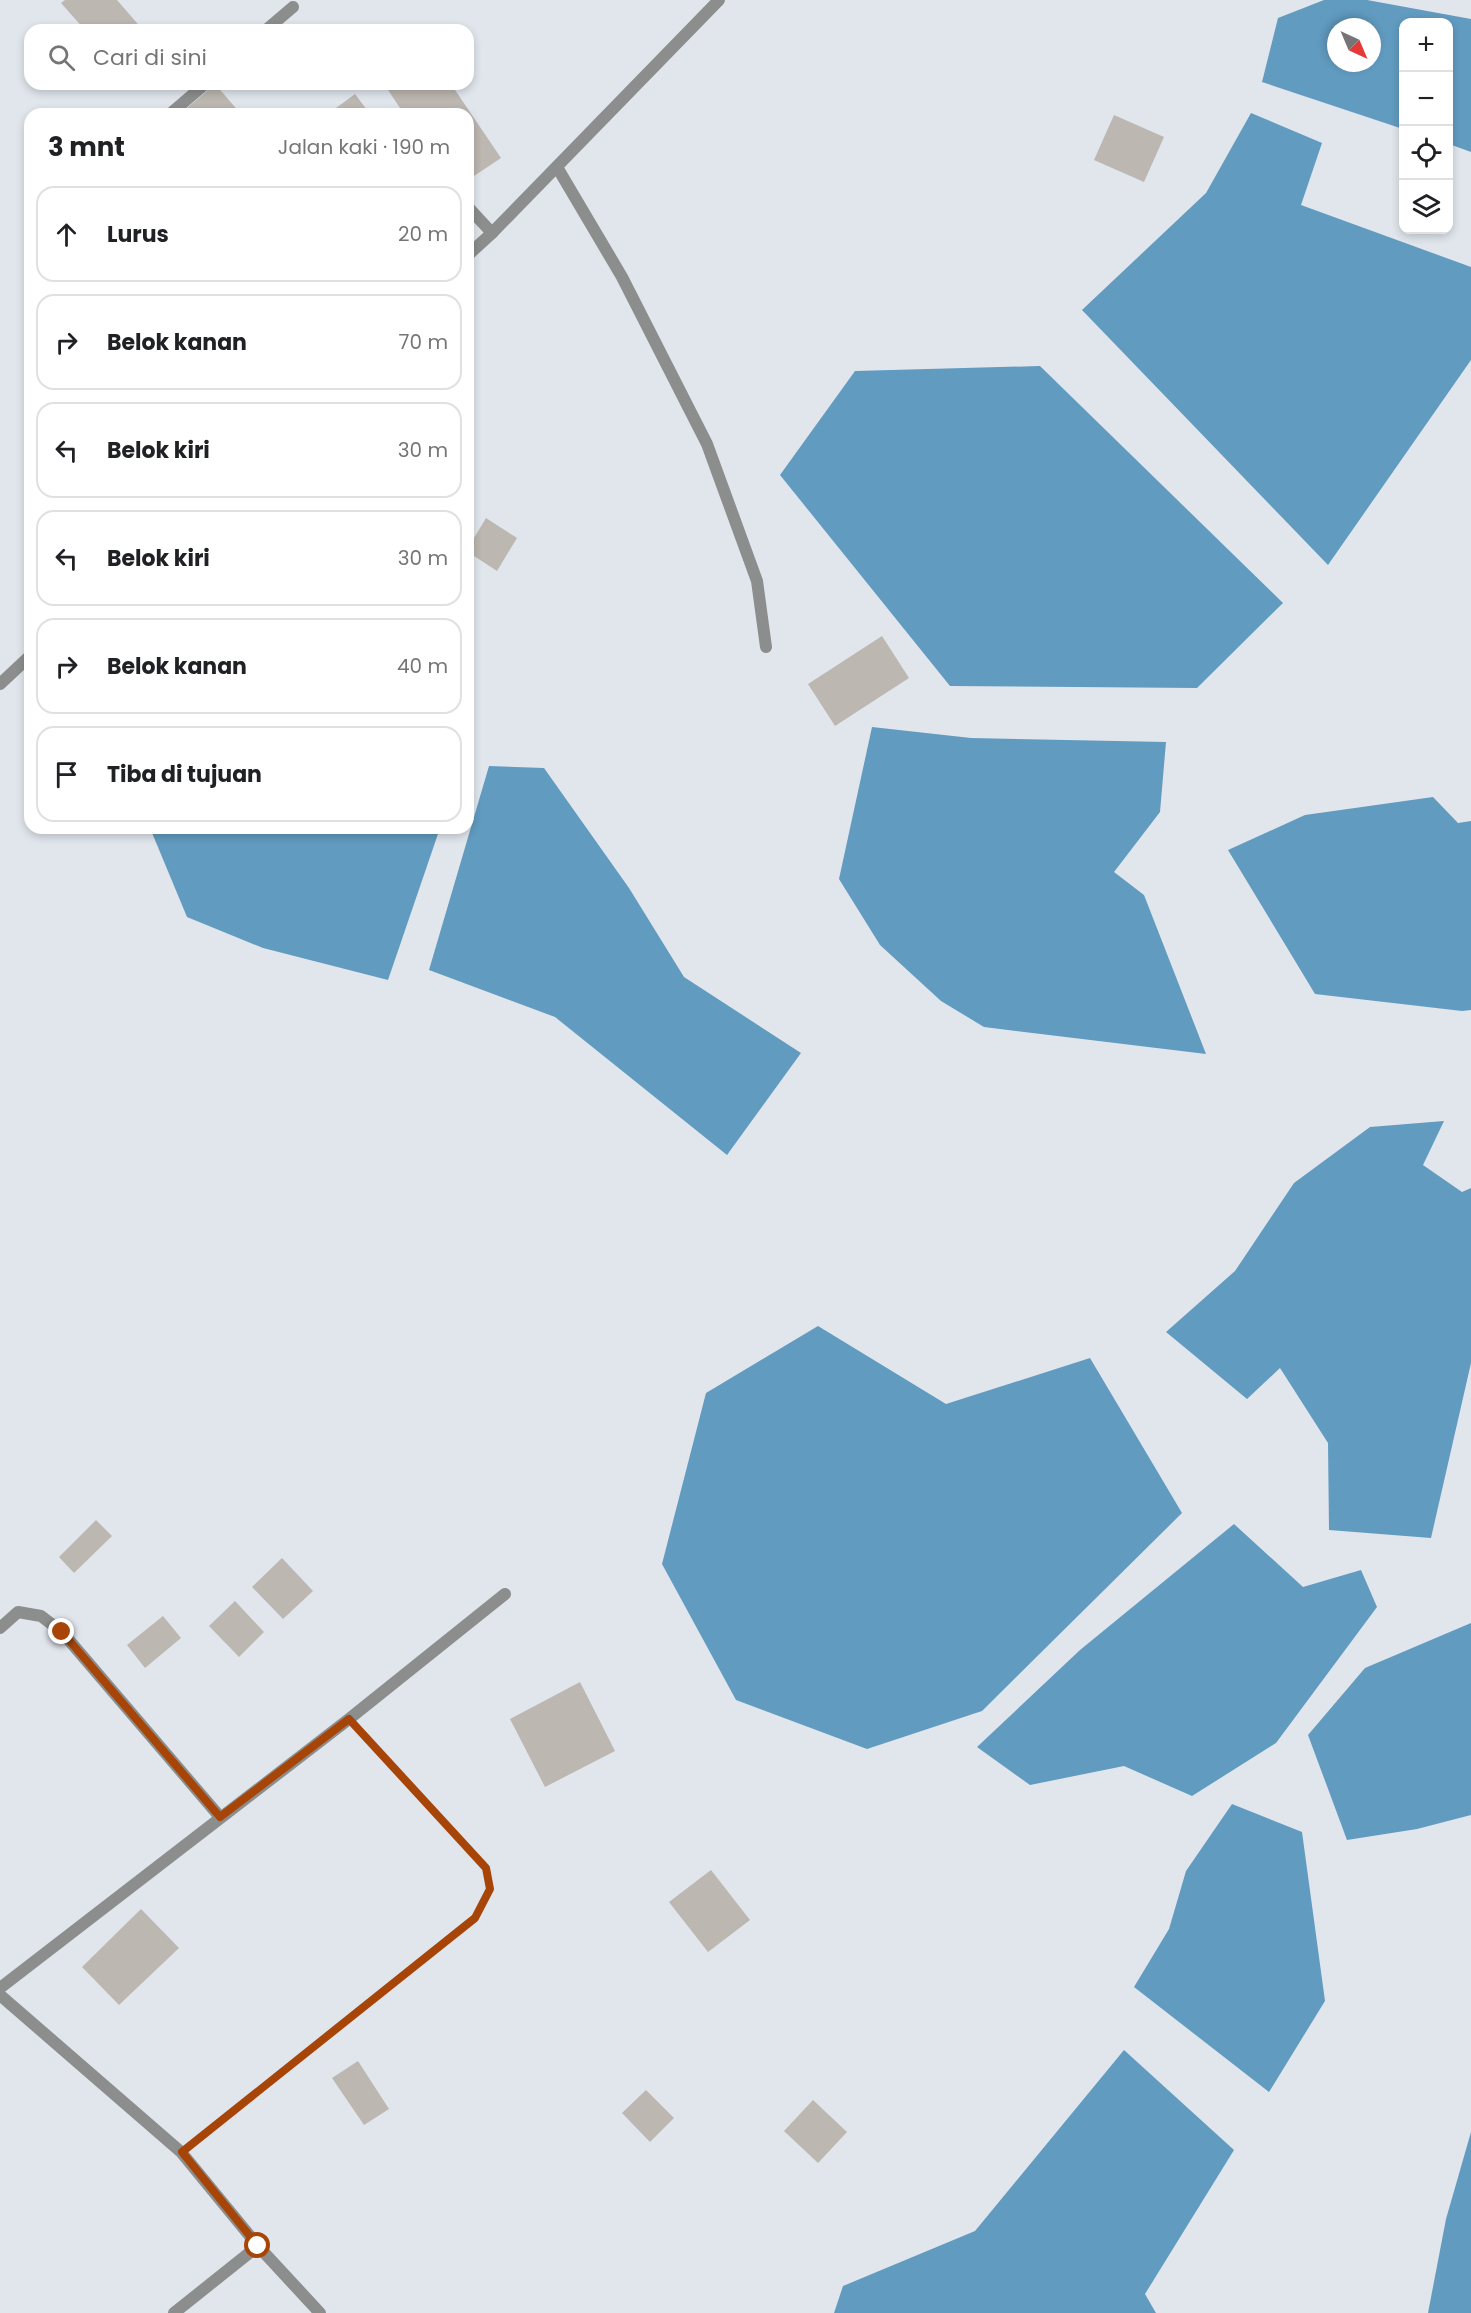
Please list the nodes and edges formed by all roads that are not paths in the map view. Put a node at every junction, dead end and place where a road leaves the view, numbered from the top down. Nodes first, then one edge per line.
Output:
1 (719, 0) edge
2 (293, 7) dead end
3 (273, 24) edge
4 (198, 90) edge
5 (177, 108) edge
6 (557, 166) junction
7 (474, 214) edge
8 (492, 233) junction
9 (474, 250) edge
10 (766, 647) dead end
11 (24, 662) edge
12 (0, 684) edge
13 (505, 1594) dead end
14 (0, 1628) edge
15 (220, 1817) junction
16 (0, 1989) edge
17 (0, 1995) edge
18 (258, 2246) junction
19 (174, 2313) edge
20 (320, 2313) edge

1 - 6 street
2 - 3 street
4 - 5 street
6 - 8 street
6 - 10 street
7 - 8 street
8 - 9 street
11 - 12 street
13 - 15 street
14 - 15 street
15 - 16 street
17 - 18 street
18 - 19 street
18 - 20 street

